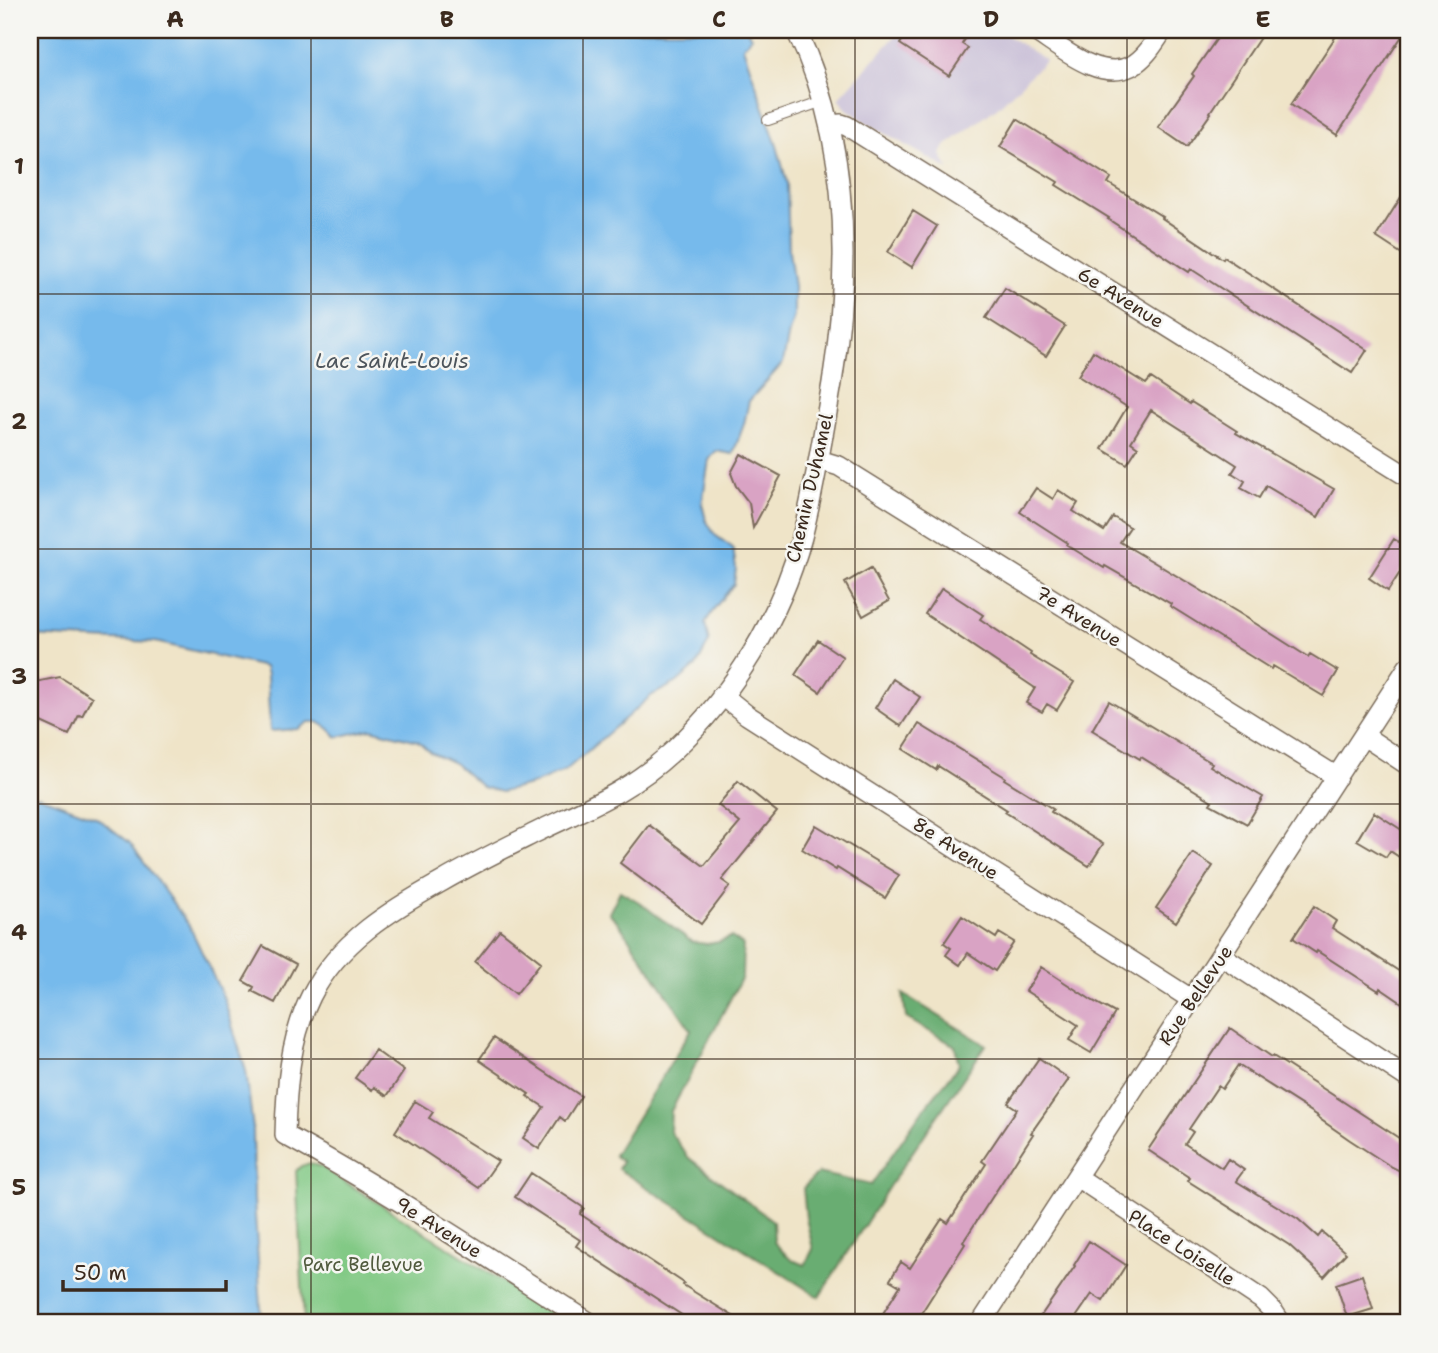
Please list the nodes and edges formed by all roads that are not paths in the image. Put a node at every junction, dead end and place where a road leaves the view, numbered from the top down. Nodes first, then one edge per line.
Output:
1 (796, 30) edge
2 (1033, 30) edge
3 (1163, 30) edge
4 (824, 100) junction
5 (768, 120) dead end
6 (831, 125) junction
7 (819, 460) junction
8 (1408, 477) edge
9 (1408, 667) edge
10 (722, 695) junction
11 (1364, 736) junction
12 (1408, 765) edge
13 (1337, 777) junction
14 (1222, 956) junction
15 (1191, 999) junction
16 (1408, 1078) edge
17 (285, 1135) joint
18 (1077, 1177) junction
19 (590, 1323) edge
20 (981, 1323) edge
21 (1281, 1323) edge

1 - 4 street, Chemin Duhamel
2 - 3 street
4 - 5 lane
4 - 6 street, Chemin Duhamel
6 - 7 street, Chemin Duhamel
6 - 8 street, 6e Avenue
7 - 10 street, Chemin Duhamel
7 - 13 street, 7e Avenue
9 - 11 street, Rue Bellevue
10 - 15 street, 8e Avenue
10 - 17 street, Chemin Duhamel
11 - 12 street
11 - 13 street, Rue Bellevue
13 - 14 street, Rue Bellevue
14 - 15 street, Rue Bellevue
14 - 16 street
15 - 18 street, Rue Bellevue
17 - 19 street, 9e Avenue
18 - 20 street, Rue Bellevue
18 - 21 street, Place Loiselle

